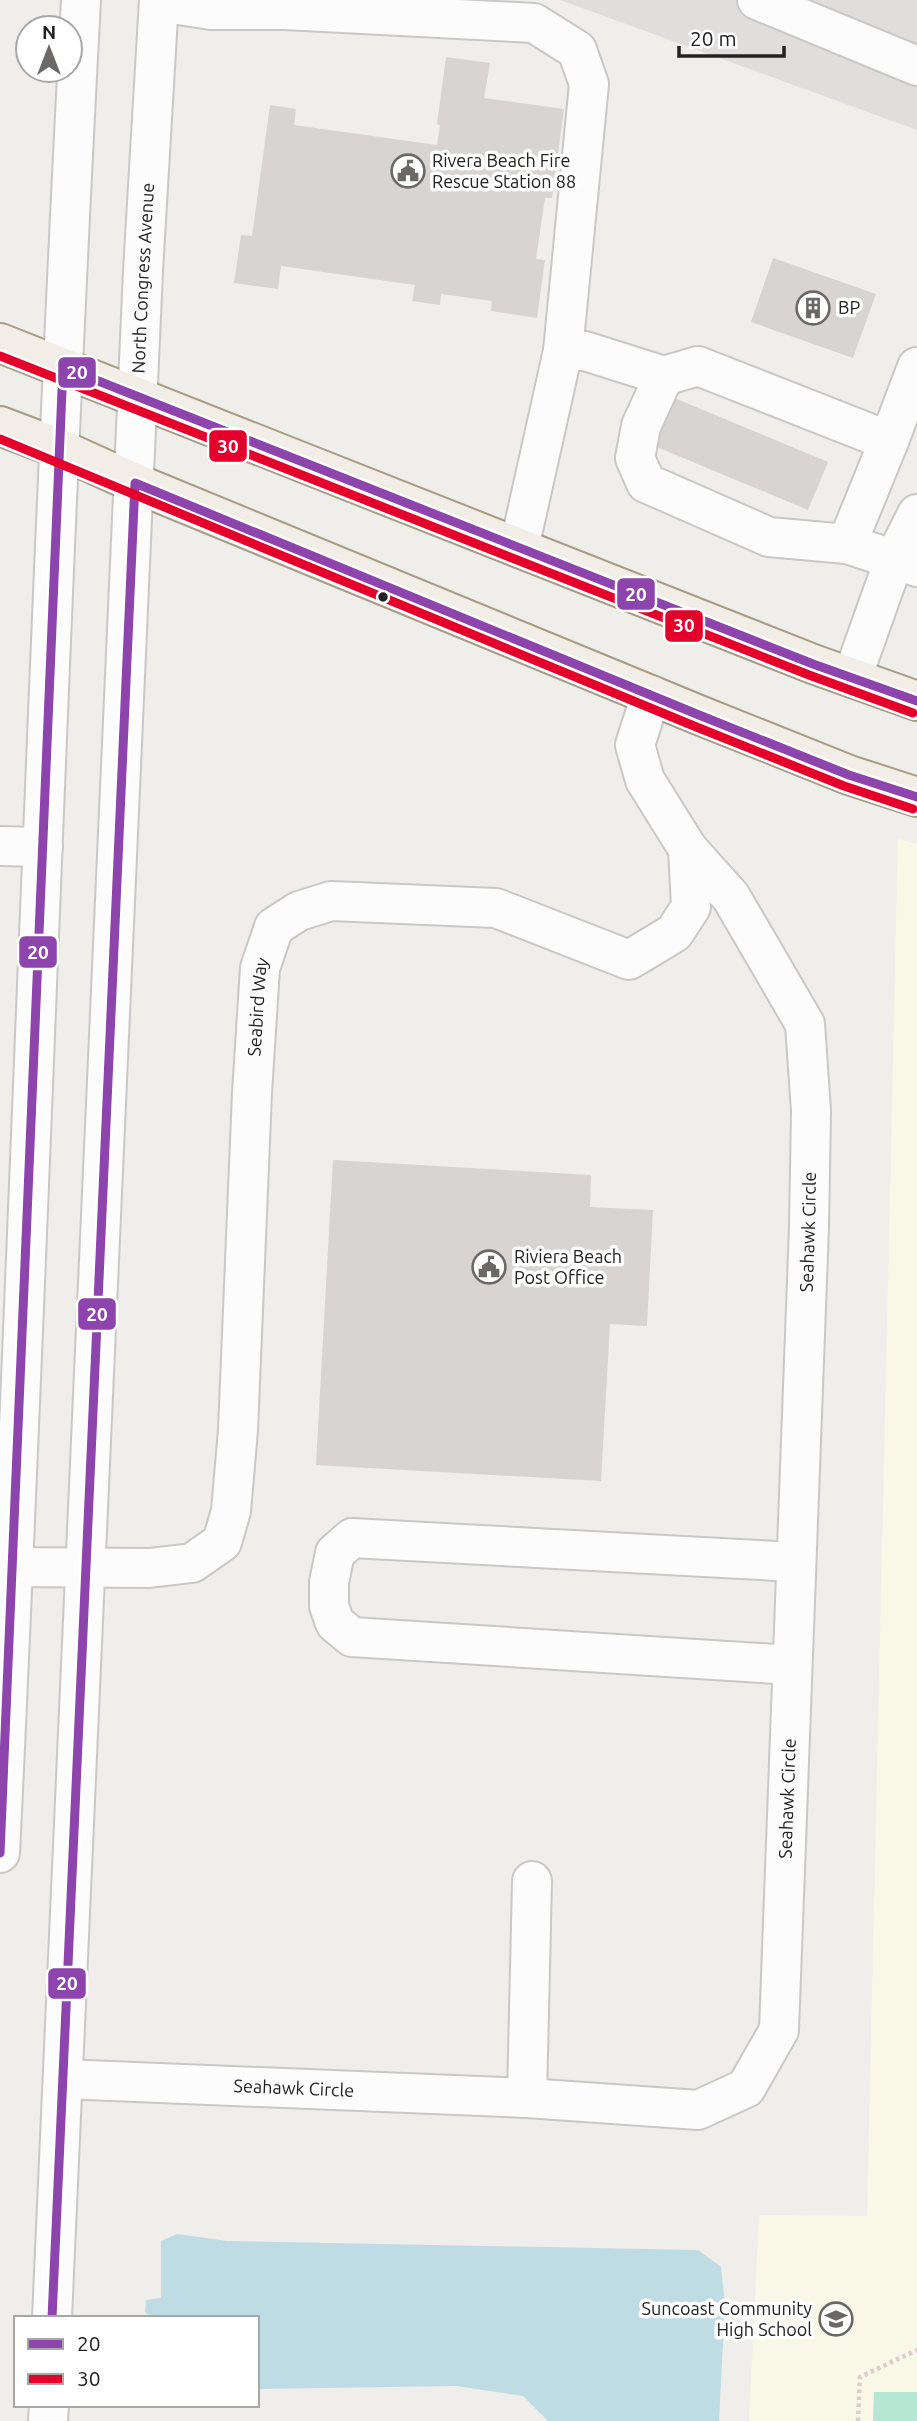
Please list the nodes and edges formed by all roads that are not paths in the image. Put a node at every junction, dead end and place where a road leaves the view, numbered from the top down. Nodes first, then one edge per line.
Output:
1 (81, 0) edge
2 (757, 0) edge
3 (159, 1) edge
4 (917, 66) edge
5 (0, 343) edge
6 (563, 351) junction
7 (63, 367) junction
8 (917, 367) edge
9 (664, 376) junction
10 (139, 397) junction
11 (0, 426) edge
12 (888, 441) junction
13 (58, 448) junction
14 (135, 483) junction
15 (917, 513) edge
16 (847, 544) junction
17 (519, 548) junction
18 (906, 564) edge
19 (852, 678) junction
20 (650, 695) junction
21 (917, 701) edge
22 (917, 797) edge
23 (0, 846) edge
24 (43, 848) junction
25 (688, 849) junction
26 (15, 1172) edge
27 (796, 1562) junction
28 (7, 1567) edge
29 (85, 1568) junction
30 (792, 1665) junction
31 (0, 1853) edge
32 (532, 1881) dead end
33 (63, 2079) junction
34 (527, 2098) junction
35 (52, 2316) edge

1 - 7 street
2 - 4 street
3 - 6 street
3 - 10 street, North Congress Avenue
5 - 7 main road
6 - 9 street
6 - 17 street
7 - 10 main road
7 - 13 street
8 - 12 street
9 - 12 street
9 - 16 street
10 - 14 street, North Congress Avenue
10 - 17 main road
11 - 13 main road
12 - 16 street
13 - 14 main road
13 - 24 street
14 - 20 main road
14 - 29 street, North Congress Avenue
15 - 18 street
16 - 18 street
17 - 19 main road
18 - 19 street
19 - 21 main road
20 - 22 main road
20 - 25 street, Seabird Way
23 - 24 street
24 - 26 street
25 - 27 street, Seahawk Circle
25 - 29 street, Seabird Way
26 - 28 street
27 - 30 street, Seahawk Circle
27 - 30 street
28 - 29 street, Seabird Way
28 - 31 street
29 - 33 street, North Congress Avenue
30 - 34 street, Seahawk Circle
32 - 34 street
33 - 34 street, Seahawk Circle
33 - 35 street, North Congress Avenue

